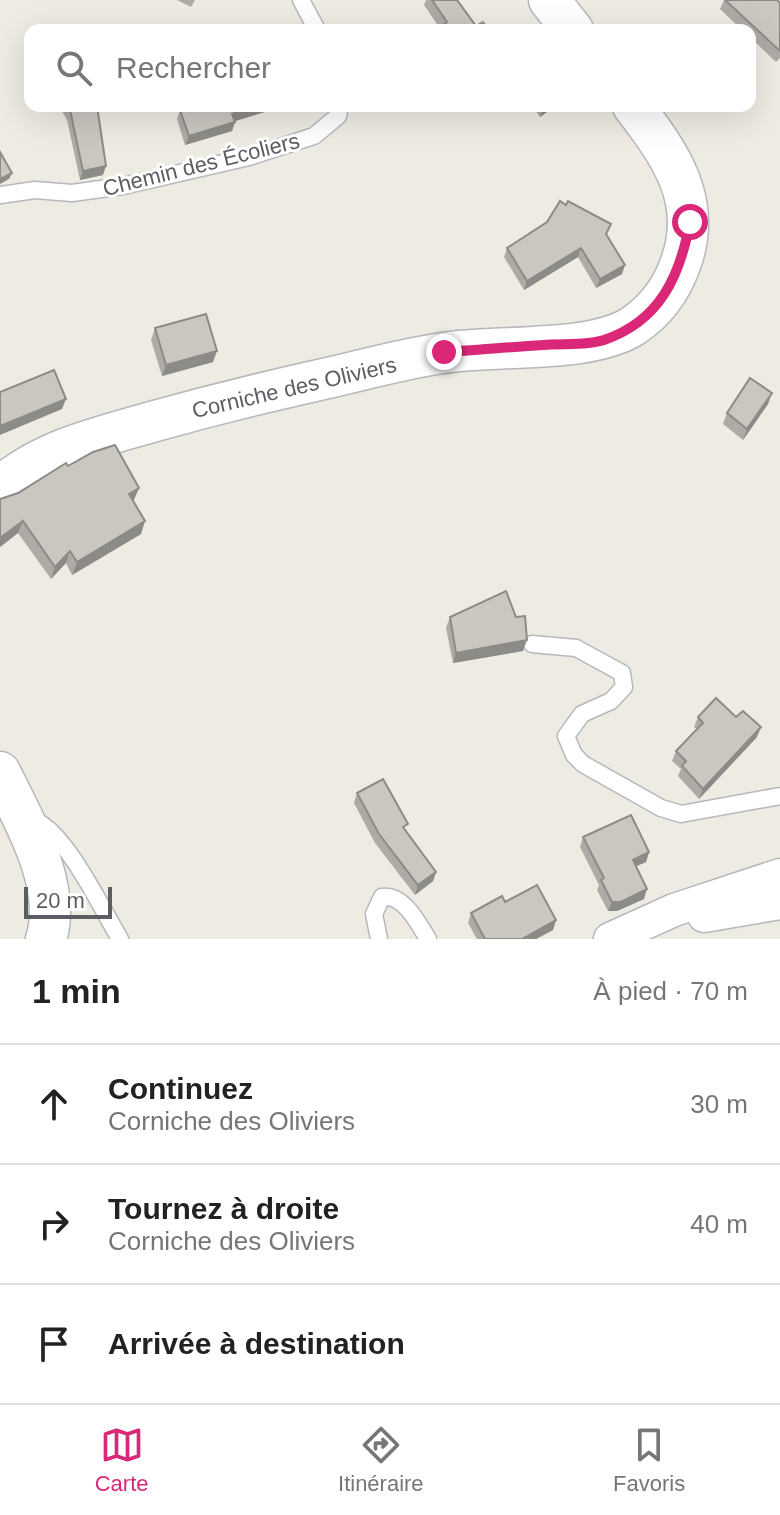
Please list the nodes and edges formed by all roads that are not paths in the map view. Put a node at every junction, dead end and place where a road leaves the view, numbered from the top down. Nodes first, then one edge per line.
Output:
1 (301, 0) edge
2 (549, 0) edge
3 (314, 24) edge
4 (568, 24) edge
5 (339, 112) edge
6 (637, 112) edge
7 (0, 195) edge
8 (0, 487) edge
9 (532, 644) dead end
10 (0, 772) edge
11 (780, 796) edge
12 (20, 814) junction
13 (780, 875) edge
14 (780, 903) edge
15 (674, 910) junction
16 (46, 939) edge
17 (120, 939) edge
18 (379, 939) edge
19 (428, 939) edge
20 (610, 939) edge

1 - 3 lane
2 - 4 street
5 - 7 lane, Chemin des Écoliers
6 - 8 street, Corniche des Oliviers
9 - 11 lane
10 - 12 street
12 - 16 street
12 - 17 lane
13 - 15 street
14 - 15 street
15 - 20 street
18 - 19 lane

